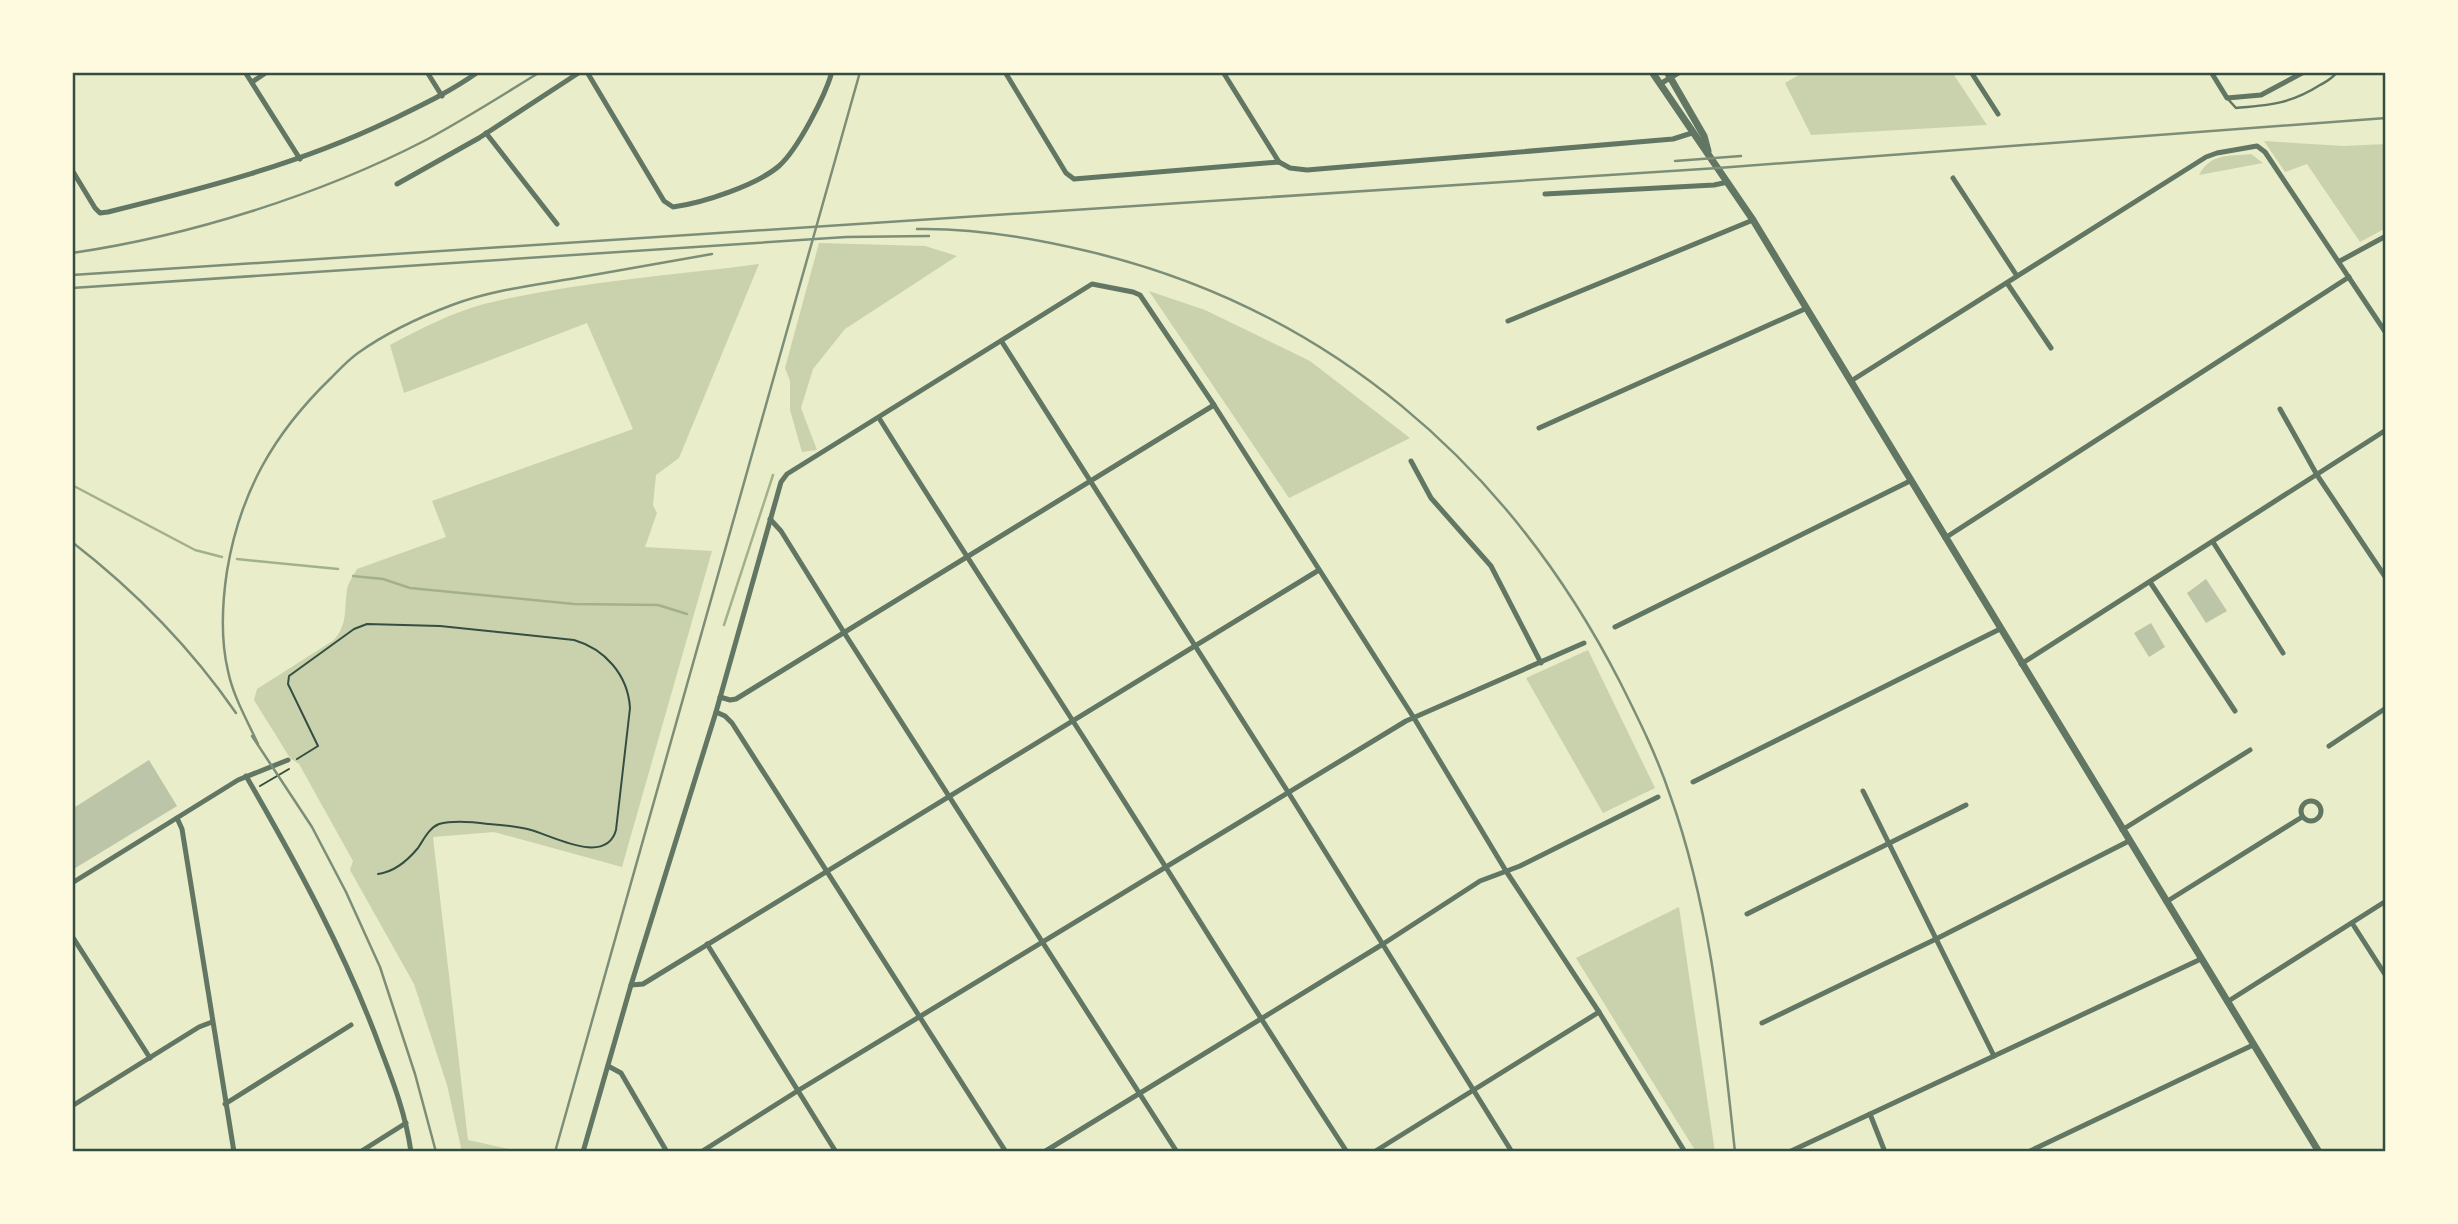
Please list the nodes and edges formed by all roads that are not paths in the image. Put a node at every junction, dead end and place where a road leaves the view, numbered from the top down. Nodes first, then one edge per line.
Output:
1 (246, 72) edge
2 (267, 72) edge
3 (427, 72) edge
4 (478, 72) edge
5 (580, 72) edge
6 (587, 72) edge
7 (832, 72) edge
8 (1005, 72) edge
9 (1223, 72) edge
10 (1652, 72) edge
11 (1681, 72) edge
12 (1971, 72) edge
13 (2211, 72) edge
14 (2303, 72) edge
15 (2337, 72) edge
16 (1669, 75) edge
17 (252, 82) junction
18 (1660, 84) junction
19 (442, 96) junction
20 (2227, 98) junction
21 (1998, 114) dead end
22 (486, 133) junction
23 (1692, 133) junction
24 (1708, 151) junction
25 (300, 159) junction
26 (1279, 162) junction
27 (72, 170) edge
28 (1953, 178) dead end
29 (1728, 182) junction
30 (397, 184) dead end
31 (1545, 194) dead end
32 (1753, 220) junction
33 (556, 224) dead end
34 (2386, 236) edge
35 (2340, 261) junction
36 (2017, 276) junction
37 (2349, 277) junction
38 (2007, 283) junction
39 (1807, 308) junction
40 (1508, 321) dead end
41 (2386, 333) edge
42 (1002, 342) junction
43 (2051, 348) dead end
44 (1851, 381) junction
45 (1214, 405) junction
46 (2280, 409) dead end
47 (879, 418) junction
48 (1539, 428) dead end
49 (2386, 430) edge
50 (1410, 461) dead end
51 (2317, 475) junction
52 (1910, 481) junction
53 (1090, 482) junction
54 (770, 519) junction
55 (1945, 538) junction
56 (2213, 542) junction
57 (967, 559) junction
58 (1319, 570) junction
59 (2386, 578) edge
60 (2150, 582) junction
61 (1615, 627) dead end
62 (2000, 629) junction
63 (845, 634) junction
64 (1584, 643) dead end
65 (1195, 646) junction
66 (2283, 653) dead end
67 (1541, 663) junction
68 (2021, 664) junction
69 (720, 697) junction
70 (2386, 708) edge
71 (2235, 711) dead end
72 (716, 712) junction
73 (1414, 718) junction
74 (1072, 720) junction
75 (2329, 746) dead end
76 (2250, 750) dead end
77 (288, 760) dead end
78 (246, 776) junction
79 (1693, 782) dead end
80 (1863, 791) dead end
81 (1288, 792) junction
82 (950, 796) junction
83 (1658, 797) dead end
84 (1966, 805) dead end
85 (2302, 817) dead end
86 (177, 818) junction
87 (2122, 830) junction
88 (2129, 841) junction
89 (1889, 844) junction
90 (1165, 869) junction
91 (827, 871) junction
92 (1506, 871) junction
93 (72, 883) edge
94 (2386, 901) edge
95 (2166, 902) junction
96 (1747, 914) dead end
97 (2352, 923) junction
98 (72, 936) edge
99 (1936, 939) junction
100 (1043, 943) junction
101 (707, 944) junction
102 (1383, 944) junction
103 (2201, 960) junction
104 (2386, 976) edge
105 (631, 985) junction
106 (2227, 1002) junction
107 (1599, 1012) junction
108 (919, 1018) junction
109 (1260, 1020) junction
110 (212, 1022) junction
111 (1762, 1023) dead end
112 (351, 1024) dead end
113 (2253, 1045) junction
114 (1994, 1056) junction
115 (150, 1058) junction
116 (608, 1066) junction
117 (799, 1090) junction
118 (1474, 1091) junction
119 (1140, 1094) junction
120 (225, 1104) junction
121 (72, 1106) edge
122 (1870, 1114) junction
123 (406, 1123) junction
124 (233, 1152) edge
125 (360, 1152) edge
126 (411, 1152) edge
127 (583, 1152) edge
128 (667, 1152) edge
129 (701, 1152) edge
130 (836, 1152) edge
131 (1006, 1152) edge
132 (1044, 1152) edge
133 (1177, 1152) edge
134 (1347, 1152) edge
135 (1374, 1152) edge
136 (1512, 1152) edge
137 (1685, 1152) edge
138 (1789, 1152) edge
139 (1885, 1152) edge
140 (2028, 1152) edge
141 (2319, 1152) edge

1 - 17 street
2 - 17 street
3 - 19 street
4 - 19 street
5 - 22 street
6 - 7 street
8 - 26 street
9 - 26 street
10 - 18 street
11 - 16 street
12 - 21 street
13 - 20 street
14 - 20 street
15 - 20 lane
16 - 18 street
16 - 24 street
17 - 25 street
18 - 23 street
19 - 25 street
22 - 30 street
22 - 33 street
23 - 24 street
23 - 26 street
24 - 29 street
25 - 27 street
28 - 36 street
29 - 31 street
29 - 32 street
32 - 39 street
32 - 40 street
34 - 35 street
35 - 36 street
35 - 37 street
36 - 38 street
37 - 41 street
37 - 55 street
38 - 43 street
38 - 44 street
39 - 44 street
39 - 48 street
42 - 45 street
42 - 47 street
42 - 53 street
44 - 52 street
45 - 53 street
45 - 58 street
46 - 51 street
47 - 54 street
47 - 57 street
49 - 51 street
50 - 67 street
51 - 56 street
51 - 59 street
52 - 55 street
52 - 61 street
53 - 57 street
53 - 65 street
54 - 63 street
54 - 69 street
55 - 62 street
56 - 60 street
56 - 66 street
57 - 63 street
57 - 74 street
58 - 65 street
58 - 73 street
60 - 68 street
60 - 71 street
62 - 68 street
62 - 79 street
63 - 69 street
63 - 82 street
64 - 67 street
65 - 74 street
65 - 81 street
67 - 73 street
68 - 87 street
69 - 72 street
70 - 75 street
72 - 91 street
72 - 105 street
73 - 81 street
73 - 92 street
74 - 82 street
74 - 90 street
76 - 87 street
77 - 78 street
78 - 86 street
78 - 123 street
80 - 89 street
81 - 90 street
81 - 102 street
82 - 91 street
82 - 100 street
83 - 92 street
84 - 89 street
85 - 95 street
86 - 93 street
86 - 110 street
87 - 88 street
88 - 95 street
88 - 99 street
89 - 96 street
89 - 99 street
90 - 100 street
90 - 109 street
91 - 101 street
91 - 108 street
92 - 102 street
92 - 107 street
94 - 97 street
95 - 103 street
97 - 104 street
97 - 106 street
98 - 115 street
99 - 111 street
99 - 114 street
100 - 108 street
100 - 119 street
101 - 105 street
101 - 117 street
102 - 109 street
102 - 118 street
103 - 106 street
103 - 114 street
105 - 116 street
106 - 113 street
107 - 118 street
107 - 137 street
108 - 117 street
108 - 131 street
109 - 119 street
109 - 134 street
110 - 115 street
110 - 120 street
112 - 120 street
113 - 140 street
113 - 141 street
114 - 122 street
115 - 121 street
116 - 127 street
116 - 128 street
117 - 129 street
117 - 130 street
118 - 135 street
118 - 136 street
119 - 132 street
119 - 133 street
120 - 124 street
122 - 138 street
122 - 139 street
123 - 125 street
123 - 126 street

